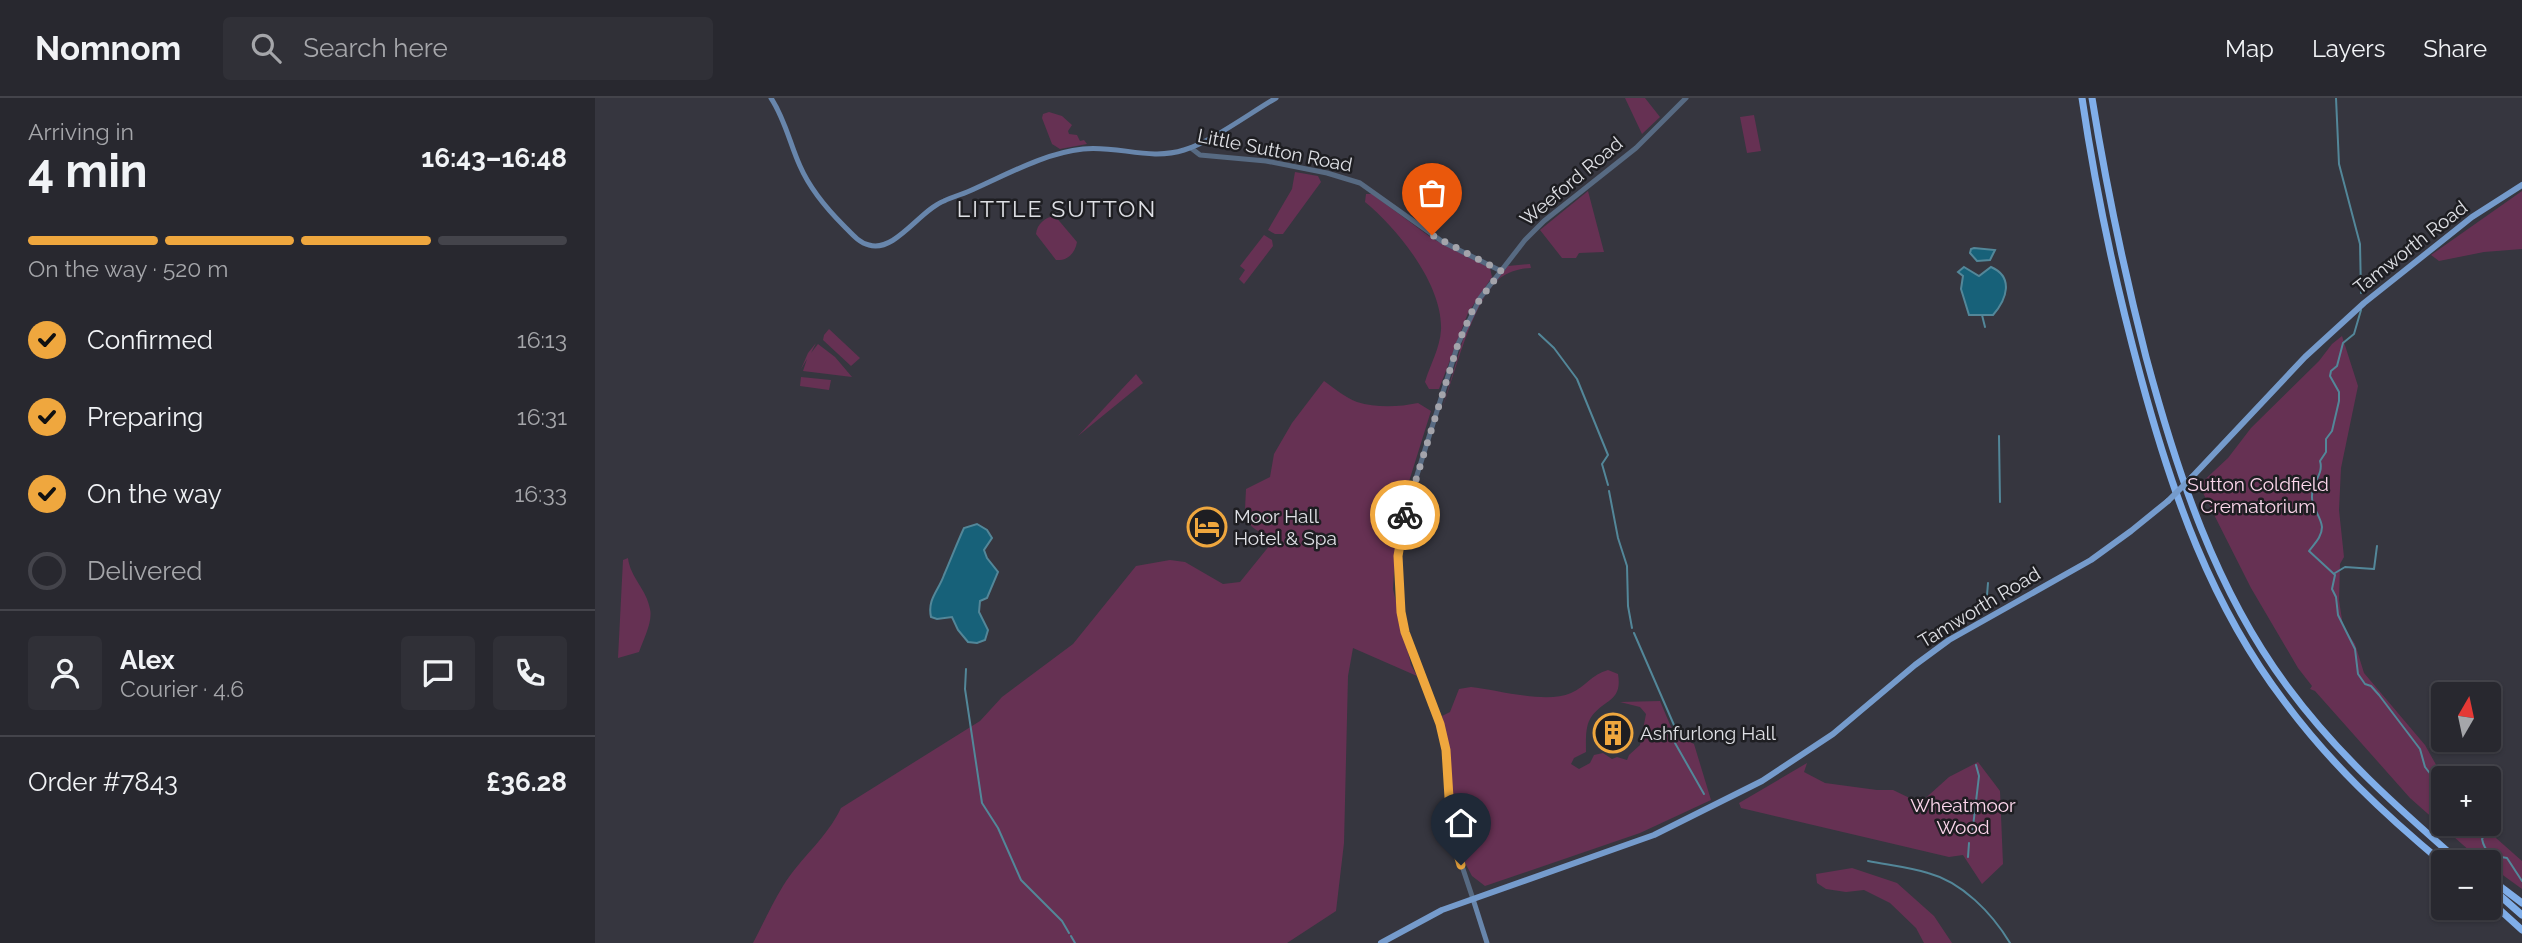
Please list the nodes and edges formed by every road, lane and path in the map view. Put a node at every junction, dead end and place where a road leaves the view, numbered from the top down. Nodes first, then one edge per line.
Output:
1 (771, 98) edge
2 (1276, 98) edge
3 (1686, 98) edge
4 (2082, 98) edge
5 (2092, 98) edge
6 (1191, 148) junction
7 (2522, 185) edge
8 (1501, 271) junction
9 (2425, 831) junction
10 (2446, 850) edge
11 (2450, 850) edge
12 (2431, 852) edge
13 (2501, 887) edge
14 (2501, 897) edge
15 (1473, 899) junction
16 (2522, 903) edge
17 (2501, 911) edge
18 (2522, 915) edge
19 (2522, 930) edge
20 (1381, 943) edge
21 (1487, 943) edge

1 - 6 main road, Little Sutton Road
2 - 6 main road
3 - 8 street, Weeford Road
4 - 12 highway
5 - 9 highway
6 - 8 street, Little Sutton Road
7 - 15 main road, Tamworth Road, bridge
8 - 15 street, Weeford Road
9 - 10 highway
9 - 11 highway
13 - 16 highway
14 - 18 highway
15 - 20 main road, Tamworth Road
15 - 21 main road
17 - 19 highway

